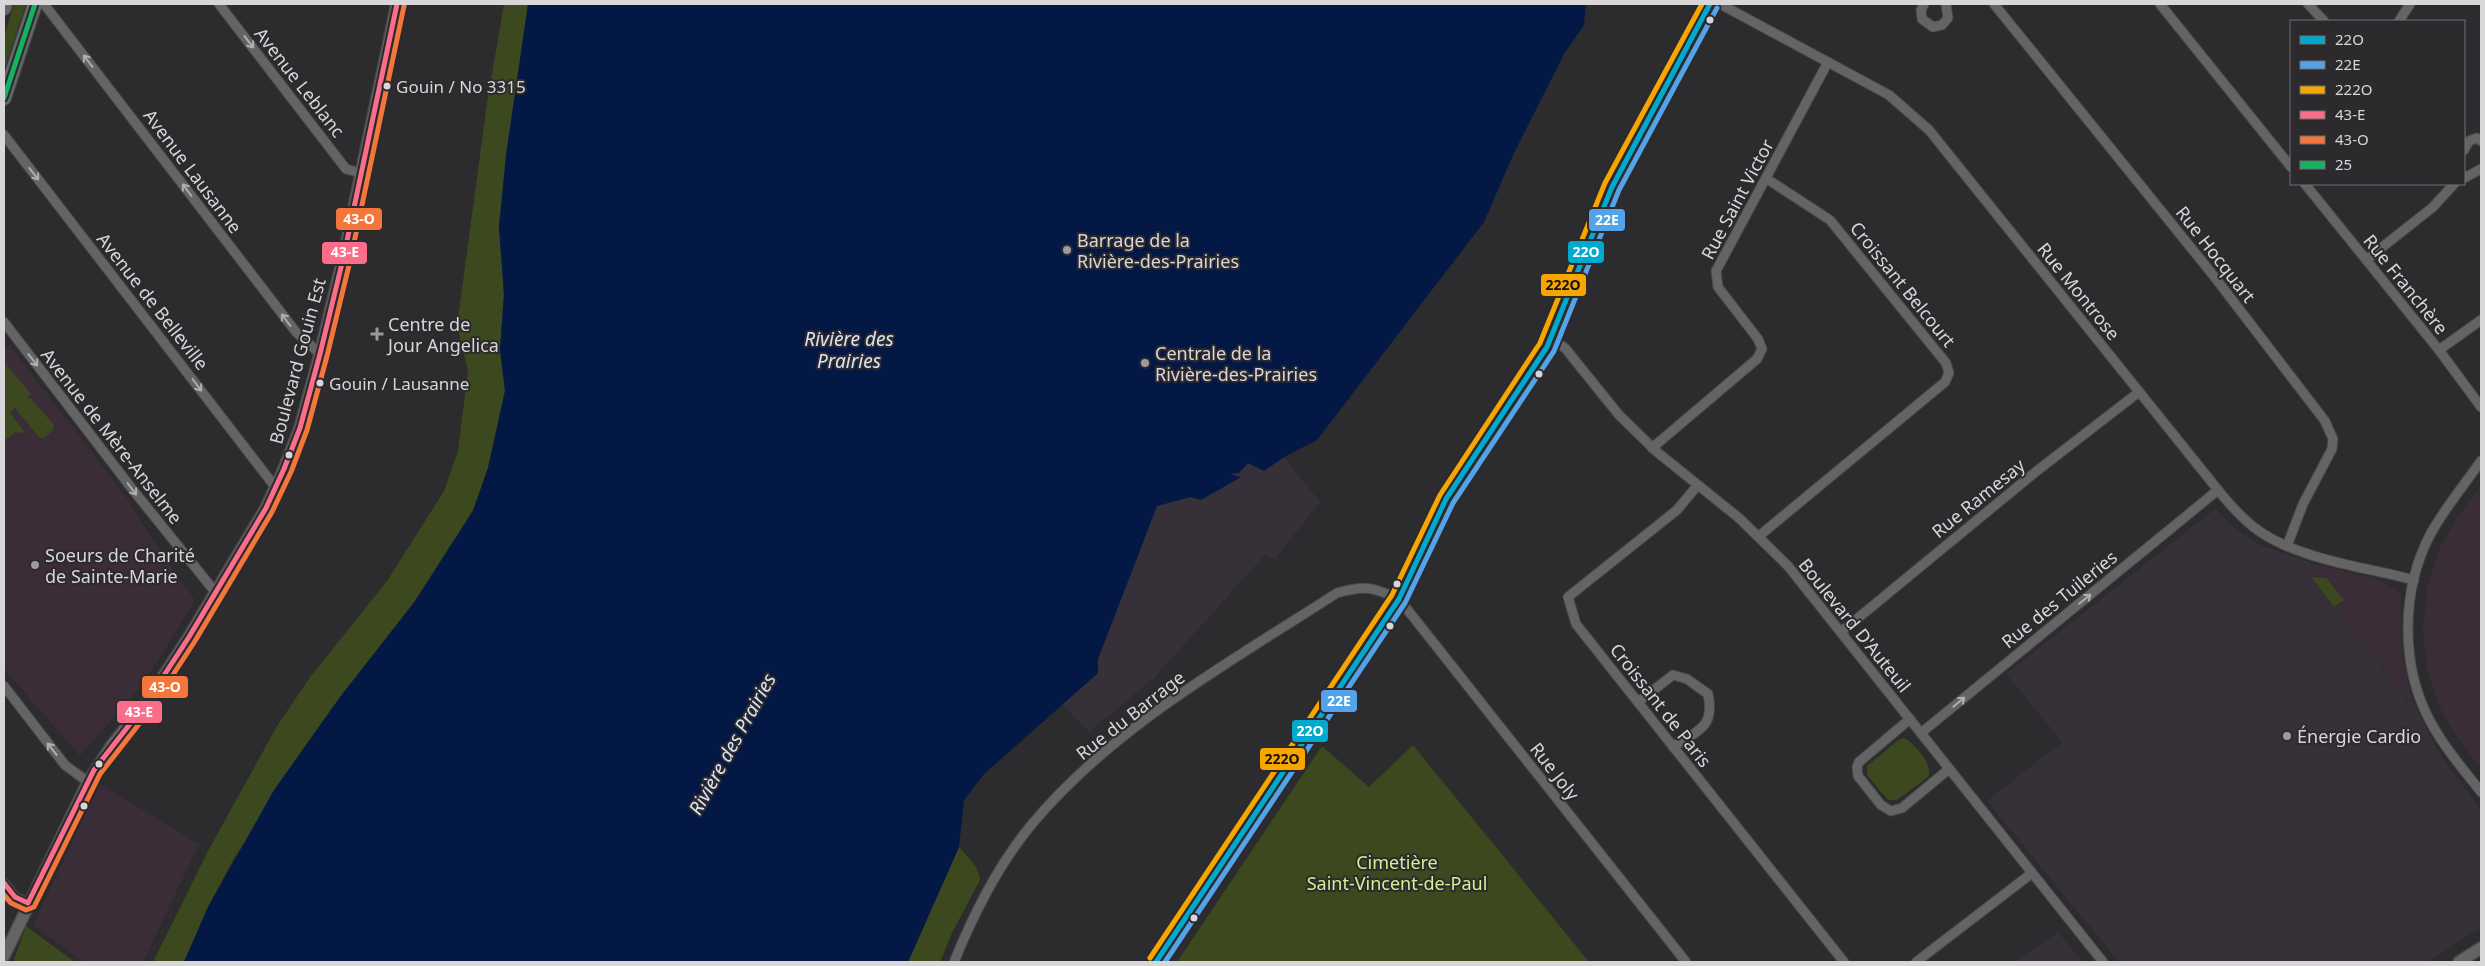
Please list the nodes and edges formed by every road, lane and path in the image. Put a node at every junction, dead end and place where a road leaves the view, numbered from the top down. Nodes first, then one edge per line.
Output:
1 (5, 4) edge
2 (36, 4) edge
3 (44, 4) edge
4 (219, 4) edge
5 (397, 4) edge
6 (1710, 4) edge
7 (1720, 4) edge
8 (1924, 4) edge
9 (1946, 4) edge
10 (1994, 4) edge
11 (2160, 4) edge
12 (2308, 4) edge
13 (2410, 4) edge
14 (4, 8) edge
15 (2323, 20) edge
16 (2400, 20) edge
17 (1828, 62) junction
18 (4, 98) edge
19 (4, 135) edge
20 (2481, 141) edge
21 (2465, 148) edge
22 (2290, 166) edge
23 (2481, 169) edge
24 (361, 172) junction
25 (2465, 177) edge
26 (1766, 179) junction
27 (2305, 185) edge
28 (2452, 185) edge
29 (2366, 260) junction
30 (2481, 320) edge
31 (4, 322) edge
32 (1551, 339) junction
33 (2439, 350) junction
34 (320, 354) junction
35 (2139, 392) junction
36 (2481, 407) edge
37 (1652, 448) junction
38 (2481, 461) edge
39 (1697, 486) junction
40 (276, 488) junction
41 (2218, 490) junction
42 (1759, 536) junction
43 (2287, 546) junction
44 (2414, 580) junction
45 (216, 593) junction
46 (1399, 599) junction
47 (1841, 632) junction
48 (4, 686) edge
49 (1638, 702) junction
50 (1910, 720) junction
51 (1921, 733) junction
52 (1673, 747) junction
53 (1949, 769) junction
54 (88, 782) junction
55 (2481, 792) edge
56 (2032, 873) junction
57 (4, 884) edge
58 (28, 903) junction
59 (2481, 948) edge
60 (4, 956) edge
61 (954, 962) edge
62 (1156, 962) edge
63 (1686, 962) edge
64 (1844, 962) edge
65 (1916, 962) edge
66 (2103, 962) edge
67 (2459, 962) edge

1 - 14 main road
2 - 18 main road
34 -> 3 street, Avenue Lausanne
4 -> 24 street, Avenue Leblanc
5 - 24 street, Boulevard Gouin Est
6 - 32 street
7 - 17 street, Rue Montrose
8 - 9 street
10 - 43 street, Rue Hocquart
11 - 22 street
12 - 15 street
13 - 16 street
17 - 26 street, Rue Saint Victor
17 - 35 street, Rue Montrose
19 -> 40 street, Avenue de Belleville
20 - 21 street
23 - 25 street
24 - 34 street, Boulevard Gouin Est
26 - 37 street, Rue Saint Victor
26 - 42 street, Croissant Belcourt
27 - 29 street, Rue Franchère
28 - 29 street
29 - 33 street, Rue Franchère
30 - 33 street
31 -> 45 street, Avenue de Mère-Anselme
32 - 37 street, Boulevard D'Auteuil
32 - 46 street
33 - 36 street, Rue Franchère
34 - 40 street, Boulevard Gouin Est
35 - 41 street, Rue Montrose
35 - 47 street, Rue Ramesay
37 - 39 street, Boulevard D'Auteuil
38 - 44 street
39 - 42 street, Boulevard D'Auteuil
39 - 49 street, Croissant de Paris
40 - 45 street, Boulevard Gouin Est
41 - 43 street, Rue Montrose
51 -> 41 street, Rue des Tuileries
42 - 47 street, Boulevard D'Auteuil
43 - 44 street, Rue Montrose
44 - 55 street
45 - 54 street, Boulevard Gouin Est
46 - 61 street, Rue du Barrage
46 - 62 street
46 - 63 street, Rue Joly
47 - 50 street, Boulevard D'Auteuil
54 -> 48 street
49 - 52 street, Croissant de Paris
49 - 52 street
50 - 51 street, Boulevard D'Auteuil
50 - 53 street
51 - 53 street, Boulevard D'Auteuil
52 - 64 street, Croissant de Paris
53 - 56 street, Boulevard D'Auteuil
54 - 58 street, Boulevard Gouin Est
56 - 65 street
56 - 66 street, Boulevard D'Auteuil
57 - 58 street
58 - 60 street, Boulevard Gouin Est
59 - 67 street

